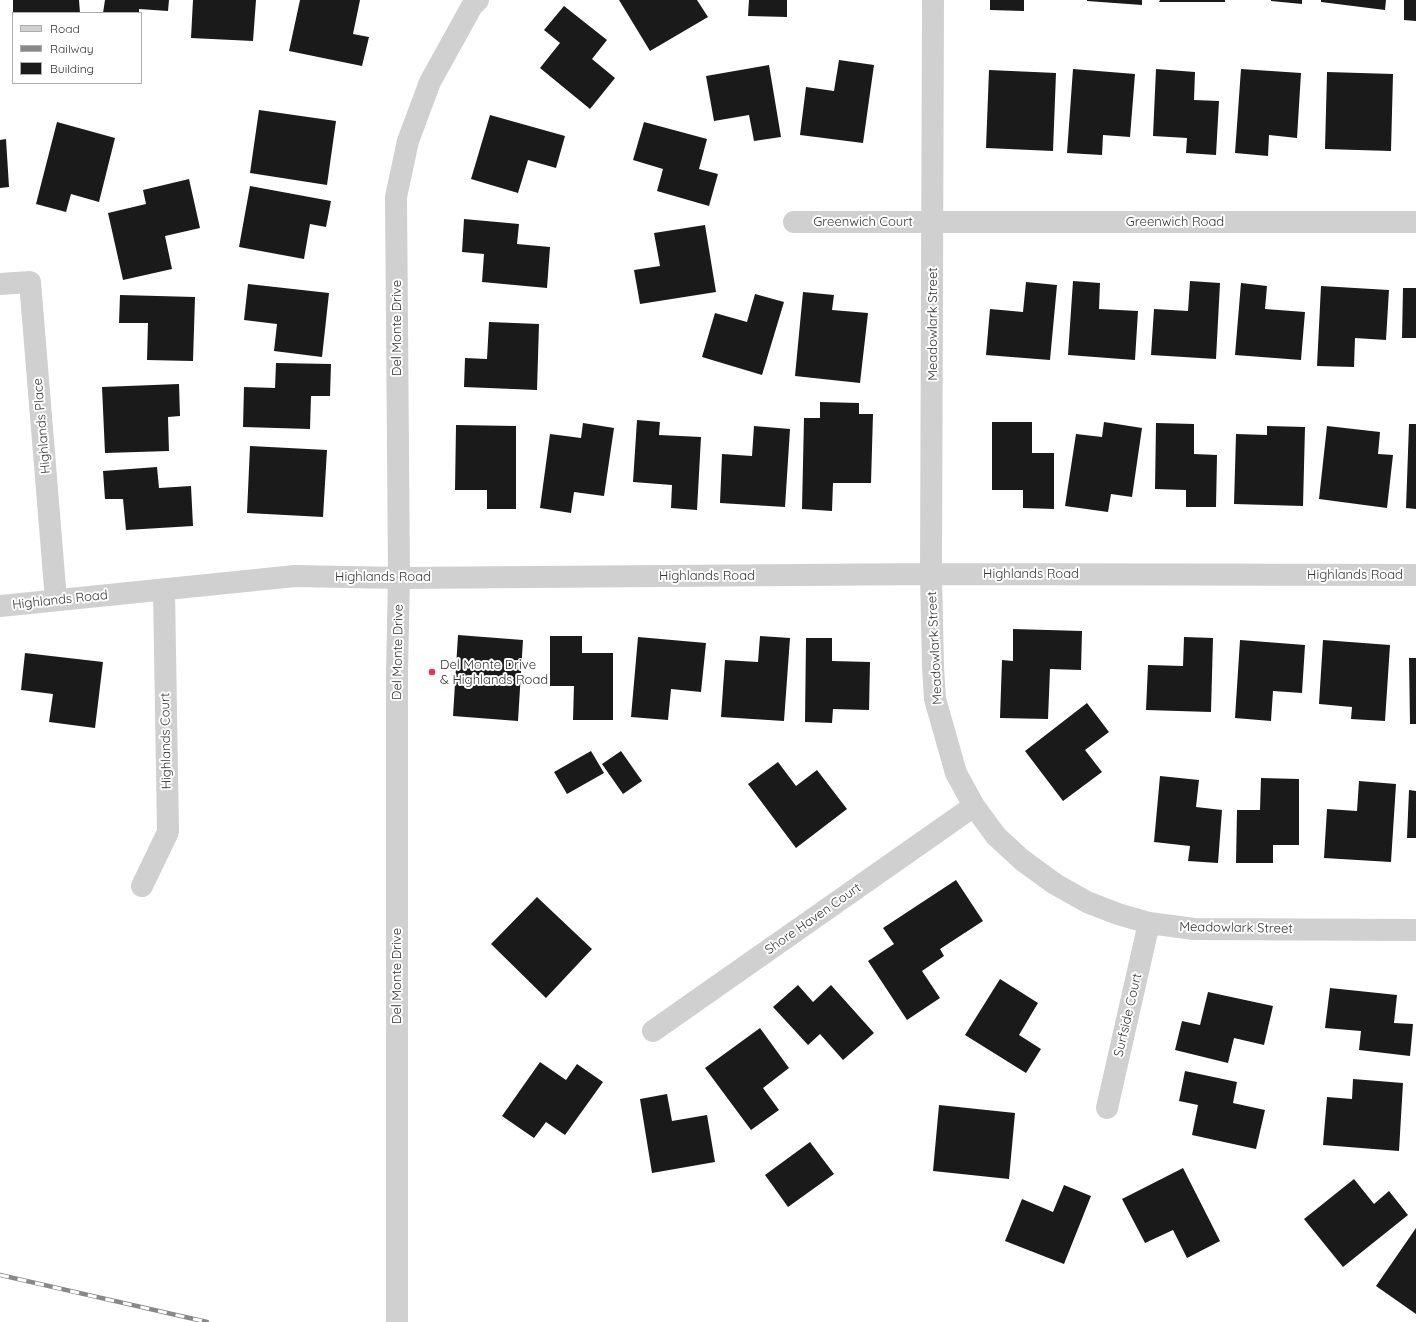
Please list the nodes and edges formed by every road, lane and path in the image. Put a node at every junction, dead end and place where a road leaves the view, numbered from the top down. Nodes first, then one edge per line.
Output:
1 (933, 0) edge
2 (472, 2) edge
3 (794, 222) dead end
4 (933, 222) junction
5 (1416, 222) edge
6 (0, 284) edge
7 (931, 574) junction
8 (1416, 575) edge
9 (399, 578) junction
10 (164, 590) junction
11 (56, 600) junction
12 (0, 606) edge
13 (974, 806) junction
14 (142, 886) dead end
15 (1149, 923) junction
16 (1416, 930) edge
17 (653, 1031) dead end
18 (1107, 1108) dead end
19 (397, 1322) edge

1 - 4 street, Meadowlark Street
2 - 9 street, Del Monte Drive
3 - 4 street, Greenwich Court
4 - 5 street, Greenwich Road
4 - 7 street, Meadowlark Street
6 - 11 street, Highlands Place
7 - 8 street, Highlands Road
7 - 9 street, Highlands Road
7 - 13 street, Meadowlark Street
9 - 10 street, Highlands Road
9 - 19 street, Del Monte Drive
10 - 11 street, Highlands Road
10 - 14 street, Highlands Court
11 - 12 street, Highlands Road
13 - 15 street, Meadowlark Street
13 - 17 street, Shore Haven Court
15 - 16 street, Meadowlark Street
15 - 18 street, Surfside Court

